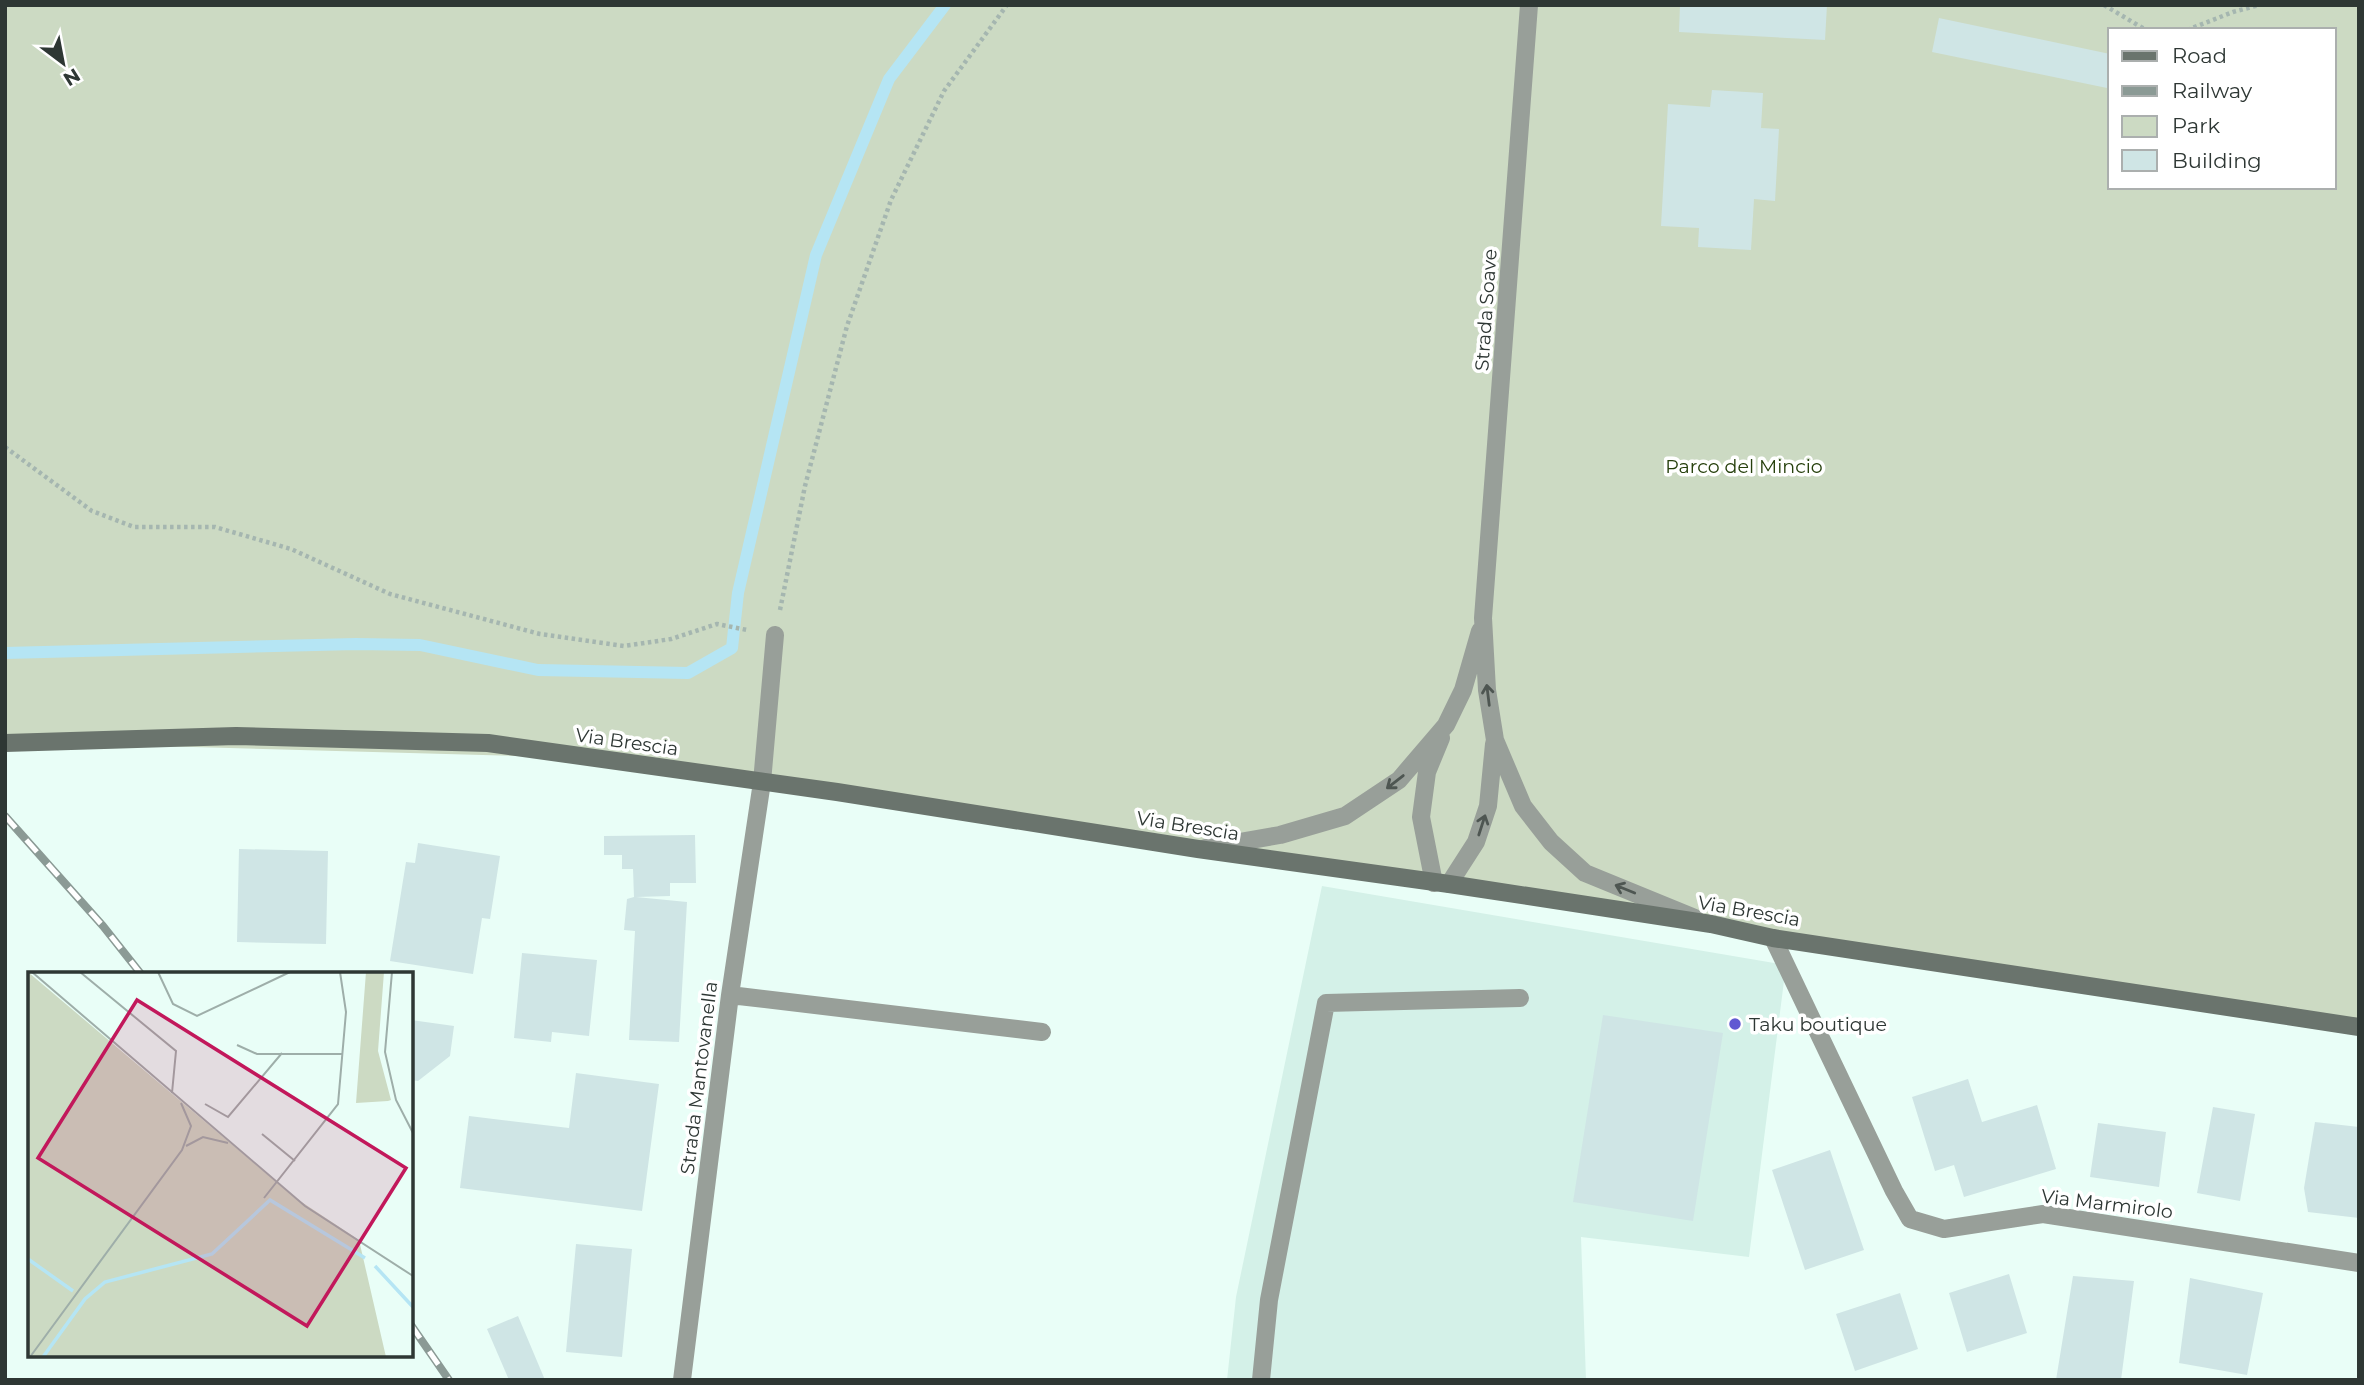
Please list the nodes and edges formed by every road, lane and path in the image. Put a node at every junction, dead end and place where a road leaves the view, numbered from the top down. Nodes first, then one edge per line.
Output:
1 (1007, 5) edge
2 (1530, 5) edge
3 (2104, 5) edge
4 (2259, 5) edge
5 (2143, 28) edge
6 (2192, 28) edge
7 (5, 447) edge
8 (1483, 618) junction
9 (717, 624) dead end
10 (775, 635) joint
11 (1446, 725) junction
12 (1494, 740) junction
13 (5, 743) edge
14 (762, 782) junction
15 (1198, 849) junction
16 (1441, 883) junction
17 (1711, 925) junction
18 (1773, 938) junction
19 (730, 995) junction
20 (1520, 999) dead end
21 (2359, 1027) edge
22 (1042, 1032) dead end
23 (2359, 1263) edge
24 (682, 1380) edge
25 (1261, 1380) edge

1 - 10 path
2 - 8 street, Strada Soave
3 - 5 path
4 - 6 path
7 - 9 path
8 - 11 street
12 -> 8 street
10 - 14 street, Strada Mantovanella
11 -> 15 street
11 - 16 street
16 -> 12 street
17 -> 12 street
13 - 14 main road, Via Brescia
14 - 15 main road, Via Brescia
14 - 19 street, Strada Mantovanella
15 - 16 main road, Via Brescia
16 - 17 main road, Via Brescia
17 - 18 main road, Via Brescia
18 - 21 main road, Via Brescia
18 - 23 street, Via Marmirolo
19 - 22 street
19 - 24 street, Strada Mantovanella
20 - 25 street

